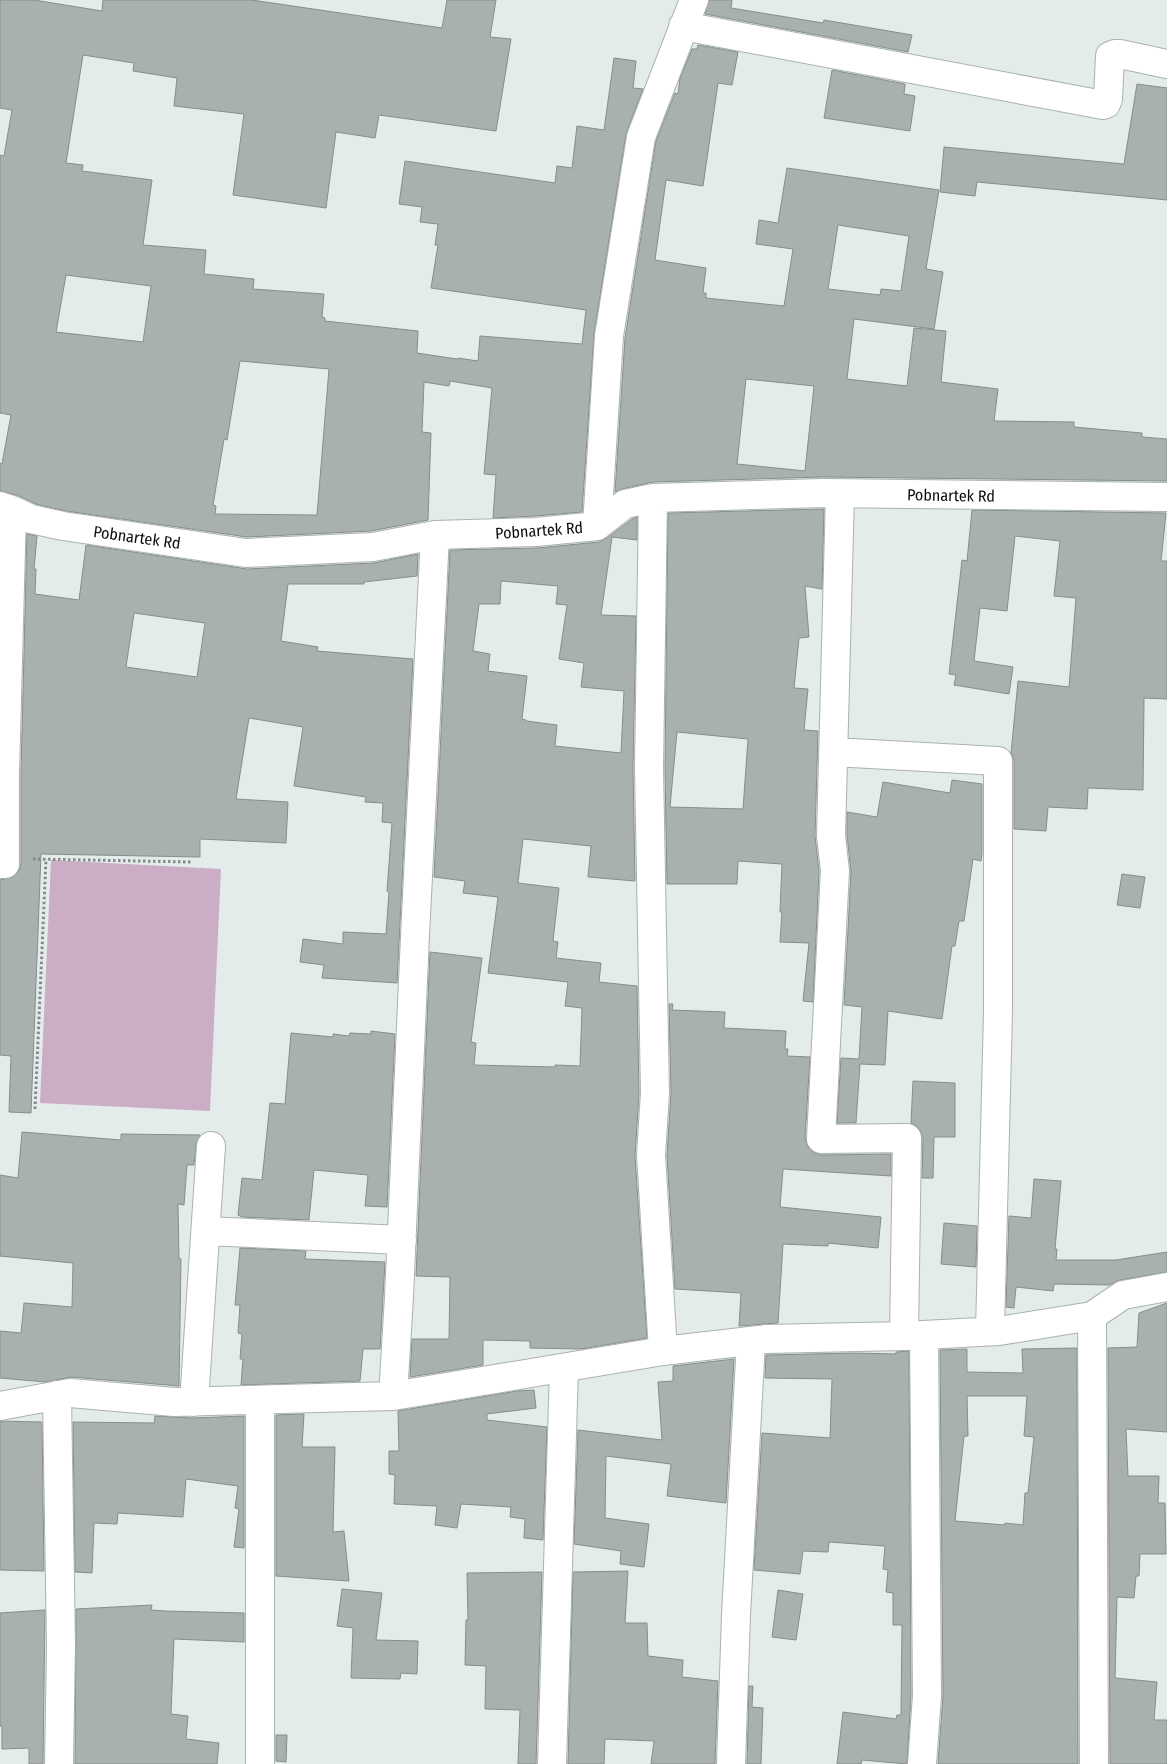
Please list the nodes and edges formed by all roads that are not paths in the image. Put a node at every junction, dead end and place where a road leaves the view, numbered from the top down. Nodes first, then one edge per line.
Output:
1 (694, 0) edge
2 (683, 26) junction
3 (1167, 64) edge
4 (840, 493) junction
5 (1167, 497) edge
6 (653, 498) junction
7 (6, 508) edge
8 (597, 526) junction
9 (436, 535) junction
10 (833, 752) junction
11 (2, 861) edge
12 (212, 1146) dead end
13 (206, 1232) junction
14 (402, 1240) junction
15 (1167, 1287) edge
16 (1092, 1316) junction
17 (990, 1332) junction
18 (914, 1335) junction
19 (751, 1341) junction
20 (662, 1351) junction
21 (564, 1368) junction
22 (57, 1395) junction
23 (393, 1396) junction
24 (260, 1400) junction
25 (194, 1402) junction
26 (0, 1406) edge
27 (59, 1764) edge
28 (260, 1764) edge
29 (552, 1764) edge
30 (731, 1764) edge
31 (922, 1764) edge
32 (1094, 1764) edge

1 - 2 street
2 - 3 street
2 - 8 street
4 - 5 street, Pobnartek Rd
4 - 6 street, Pobnartek Rd
4 - 10 street
6 - 8 street, Pobnartek Rd
6 - 20 street
7 - 9 street, Pobnartek Rd
7 - 11 street
8 - 9 street, Pobnartek Rd
9 - 14 street
10 - 17 street
10 - 18 street
12 - 13 street
13 - 14 street
13 - 25 street
14 - 23 street
15 - 16 street
16 - 17 street
16 - 32 street
17 - 18 street
18 - 19 street
18 - 31 street
19 - 20 street
19 - 30 street
20 - 21 street
21 - 23 street
21 - 29 street
22 - 25 street
22 - 26 street
22 - 27 street
23 - 24 street
24 - 25 street
24 - 28 street

